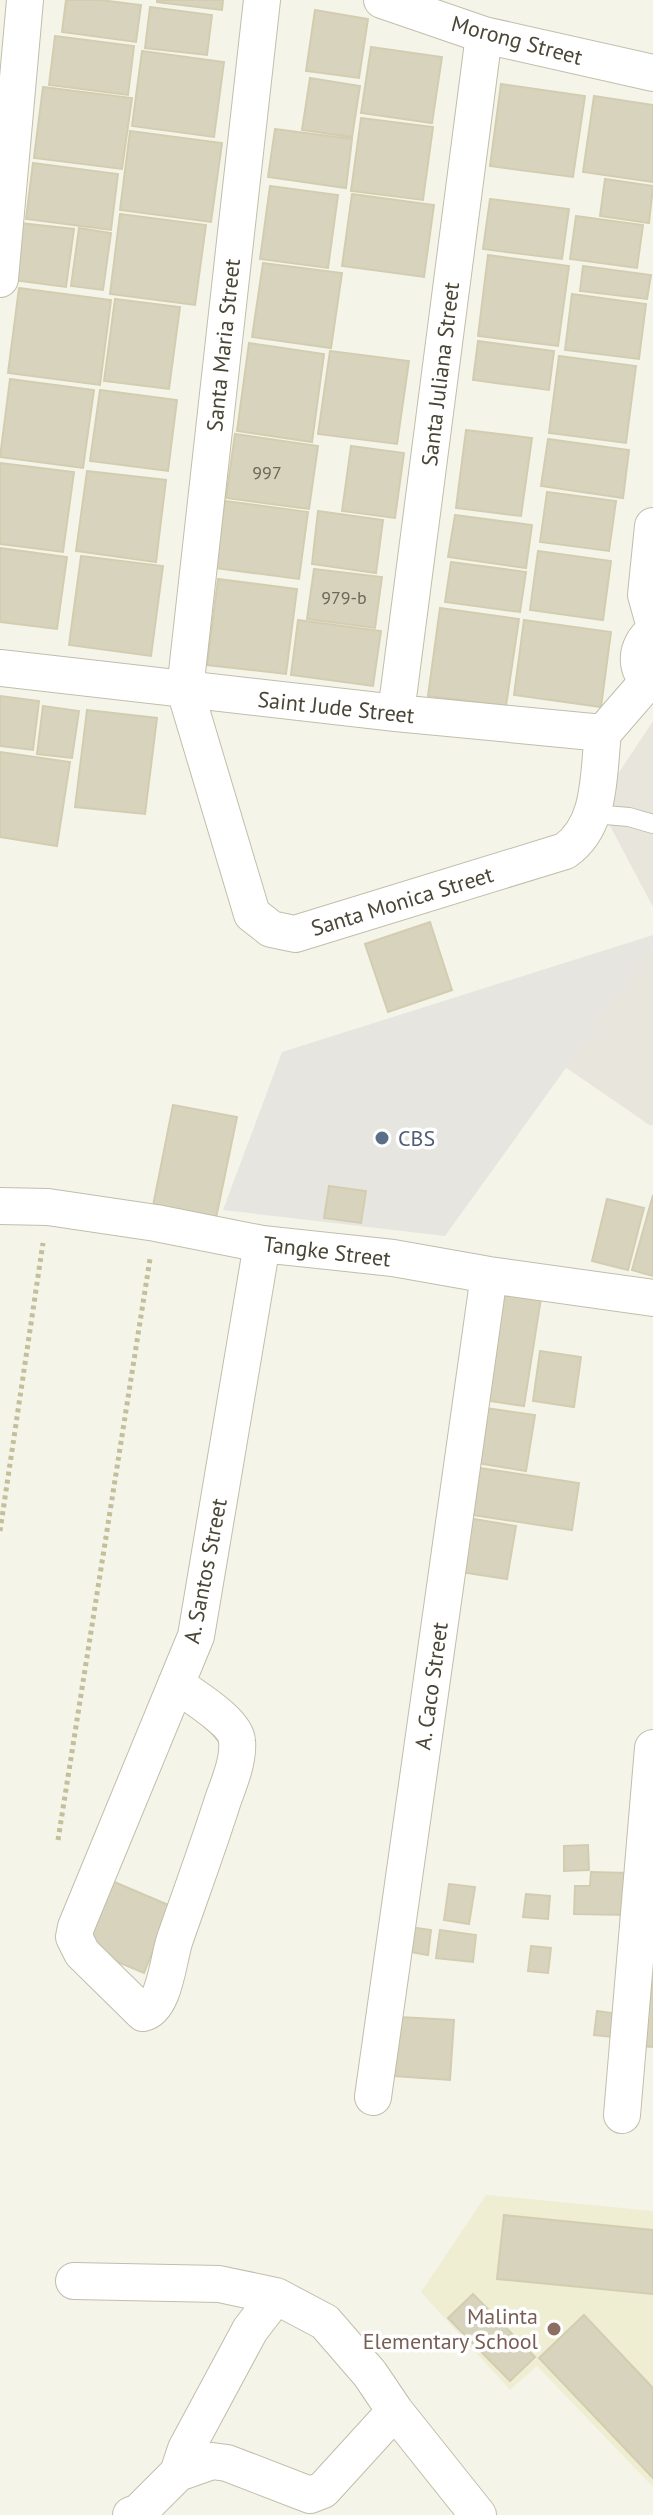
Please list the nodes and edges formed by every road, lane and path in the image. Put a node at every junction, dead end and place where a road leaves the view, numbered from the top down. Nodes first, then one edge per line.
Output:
1 (25, 0) edge
2 (262, 0) edge
3 (382, 0) edge
4 (484, 35) junction
5 (653, 73) edge
6 (0, 279) edge
7 (653, 526) edge
8 (653, 620) edge
9 (653, 632) edge
10 (0, 668) edge
11 (650, 682) edge
12 (185, 690) junction
13 (396, 713) junction
14 (603, 733) junction
15 (593, 814) junction
16 (653, 824) edge
17 (0, 1206) edge
18 (48, 1207) junction
19 (156, 1223) junction
20 (262, 1244) junction
21 (489, 1275) junction
22 (653, 1298) edge
23 (0, 1531) edge
24 (176, 1684) junction
25 (653, 1748) edge
26 (58, 1840) dead end
27 (373, 2097) dead end
28 (622, 2115) dead end
29 (74, 2281) dead end
30 (276, 2296) junction
31 (395, 2411) junction
32 (178, 2473) junction
33 (131, 2515) edge
34 (478, 2515) edge

1 - 6 street
2 - 12 street, Santa Maria Street
3 - 4 street, Morong Street
4 - 5 street, Morong Street
4 - 13 street, Santa Juliana Street
7 - 8 street
9 - 11 street
10 - 12 street, Saint Jude Street
11 - 14 street
12 - 13 street, Saint Jude Street
12 - 15 street, Santa Monica Street
13 - 14 street, Saint Jude Street
14 - 15 street, Santa Monica Street
15 - 16 lane
17 - 18 street, Tangke Street
18 - 19 street, Tangke Street
18 - 23 path
19 - 20 street, Tangke Street
19 - 26 path
20 - 21 street, Tangke Street
20 - 24 street, A. Santos Street
21 - 22 street, Tangke Street
21 - 27 street, A. Caco Street
24 - 24 street, A. Santos Street
25 - 28 street
29 - 30 street
30 - 31 street
30 - 32 street
31 - 32 street
31 - 34 street
32 - 33 street

